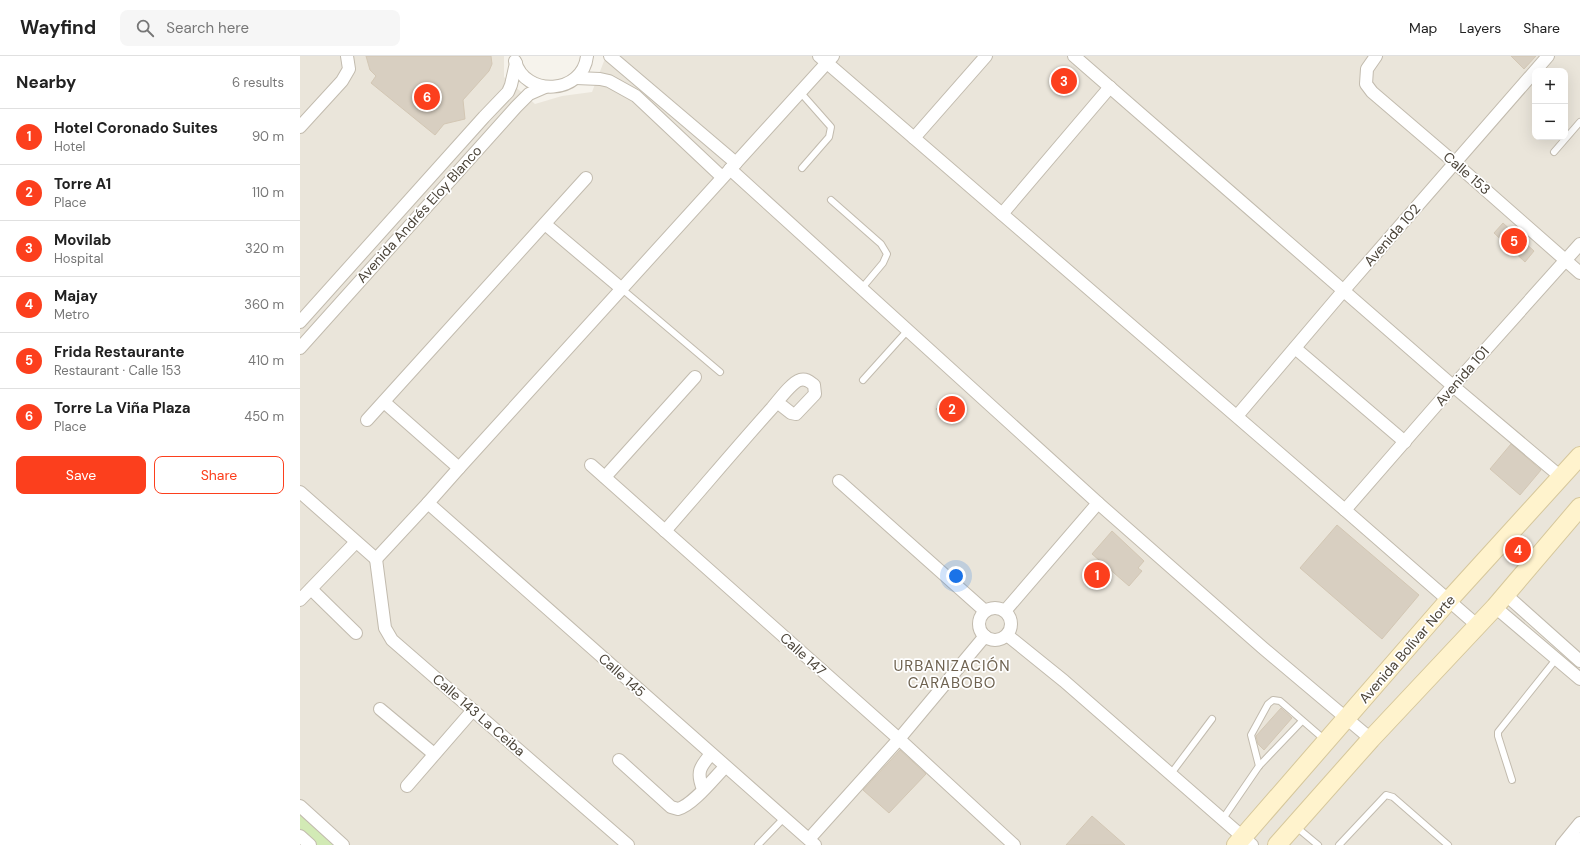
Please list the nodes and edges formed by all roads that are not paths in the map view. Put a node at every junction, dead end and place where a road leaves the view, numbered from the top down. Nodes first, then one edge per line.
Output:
1 (347, 56) edge
2 (588, 56) edge
3 (610, 56) edge
4 (986, 56) edge
5 (1074, 56) edge
6 (1376, 56) edge
7 (1548, 56) edge
8 (826, 58) edge
9 (515, 60) edge
10 (576, 78) junction
11 (545, 87) junction
12 (1110, 88) junction
13 (801, 94) junction
14 (1580, 122) edge
15 (300, 127) edge
16 (914, 138) junction
17 (1554, 152) dead end
18 (1455, 163) junction
19 (802, 168) dead end
20 (729, 170) junction
21 (586, 178) dead end
22 (831, 200) dead end
23 (1002, 214) junction
24 (545, 224) junction
25 (1580, 244) edge
26 (1566, 260) junction
27 (1580, 273) edge
28 (862, 288) junction
29 (622, 289) junction
30 (1344, 290) junction
31 (300, 322) edge
32 (908, 330) junction
33 (300, 348) edge
34 (1295, 348) junction
35 (720, 372) dead end
36 (695, 377) dead end
37 (862, 380) dead end
38 (1453, 386) junction
39 (384, 402) junction
40 (778, 402) dead end
41 (1237, 416) junction
42 (367, 420) dead end
43 (1405, 442) junction
44 (1580, 456) edge
45 (591, 465) dead end
46 (459, 468) junction
47 (605, 477) junction
48 (1561, 477) junction
49 (839, 481) dead end
50 (300, 492) edge
51 (428, 503) junction
52 (1098, 503) junction
53 (1580, 506) edge
54 (1346, 510) junction
55 (665, 531) junction
56 (356, 542) junction
57 (376, 559) junction
58 (311, 589) junction
59 (300, 600) edge
60 (1449, 600) junction
61 (1500, 600) junction
62 (985, 611) junction
63 (1005, 611) junction
64 (1478, 626) junction
65 (356, 633) dead end
66 (1007, 635) junction
67 (985, 636) junction
68 (1557, 658) junction
69 (1580, 661) edge
70 (1580, 679) edge
71 (380, 709) dead end
72 (473, 710) junction
73 (1346, 718) junction
74 (1212, 719) dead end
75 (1302, 721) junction
76 (899, 739) junction
77 (1371, 739) junction
78 (1326, 741) junction
79 (434, 754) junction
80 (711, 754) junction
81 (619, 760) dead end
82 (1259, 766) junction
83 (725, 767) junction
84 (1170, 775) junction
85 (1512, 780) dead end
86 (407, 786) dead end
87 (703, 789) junction
88 (300, 806) edge
89 (784, 818) junction
90 (1222, 820) junction
91 (1580, 823) edge
92 (1294, 825) junction
93 (300, 836) edge
94 (1580, 839) edge
95 (812, 842) edge
96 (1244, 842) edge
97 (624, 844) edge
98 (1010, 844) edge
99 (310, 845) edge
100 (343, 845) edge
101 (758, 845) edge
102 (1276, 845) edge
103 (1318, 845) edge
104 (1339, 845) edge
105 (1448, 845) edge
106 (1562, 845) edge
107 (1575, 845) edge

1 - 15 street
2 - 10 street
3 - 20 street
4 - 16 street
5 - 12 street
6 - 18 street, Calle 153
7 - 18 street, Avenida 102
8 - 13 street
8 - 16 street
9 - 11 street
9 - 31 street, Avenida Andrés Eloy Blanco
10 - 11 street
10 - 20 street
11 - 33 street, Avenida Andrés Eloy Blanco
12 - 23 street
12 - 30 street
13 - 19 lane
13 - 20 street
14 - 17 lane
16 - 23 street
18 - 26 street, Calle 153
18 - 30 street, Avenida 102
20 - 28 street
20 - 29 street
21 - 24 street
22 - 28 lane
23 - 41 street
24 - 29 street
24 - 39 street
25 - 26 street, Avenida 101
26 - 27 street, Calle 153
26 - 38 street, Avenida 101
28 - 32 street
29 - 35 lane
29 - 46 street
30 - 34 street, Avenida 102
30 - 38 street
32 - 37 lane
32 - 52 street
34 - 41 street, Avenida 102
34 - 43 street
36 - 47 street
38 - 43 street, Avenida 101
38 - 48 street
39 - 42 street
39 - 46 street
40 - 55 street
41 - 54 street
43 - 54 street, Avenida 101
44 - 48 main road, Avenida Bolívar Norte
45 - 47 street, Calle 147
46 - 51 street
47 - 55 street, Calle 147
48 - 60 main road, Avenida Bolívar Norte
49 - 62 street
50 - 56 street
51 - 57 street
51 - 80 street, Calle 145
52 - 63 street
52 - 73 street
53 - 61 main road
54 - 60 street
55 - 76 street, Calle 147
56 - 57 street
56 - 58 street
57 - 72 street, Calle 143 La Ceiba
58 - 59 street
58 - 65 street
60 - 64 street
60 - 73 main road, Avenida Bolívar Norte
61 - 64 main road
61 - 68 street
61 - 69 street
62 - 63 street
62 - 67 street
63 - 66 street
64 - 77 main road
66 - 67 street
66 - 84 street
67 - 76 street
68 - 70 street
68 - 85 lane
71 - 79 street
72 - 79 street
72 - 97 street, Calle 143 La Ceiba
73 - 77 street
73 - 78 main road, Avenida Bolívar Norte
74 - 84 lane
75 - 78 lane
75 - 82 lane
75 - 82 lane
76 - 95 street
76 - 98 street, Calle 147
77 - 92 main road
78 - 96 main road, Avenida Bolívar Norte
79 - 86 street
80 - 83 street, Calle 145
80 - 87 street
81 - 87 street
82 - 90 lane
83 - 87 street
83 - 89 street, Calle 145
84 - 90 street
88 - 100 street
89 - 95 street, Calle 145
89 - 101 lane
90 - 96 street
91 - 106 street
92 - 102 main road
92 - 103 lane
93 - 99 street
94 - 107 street
104 - 105 lane

